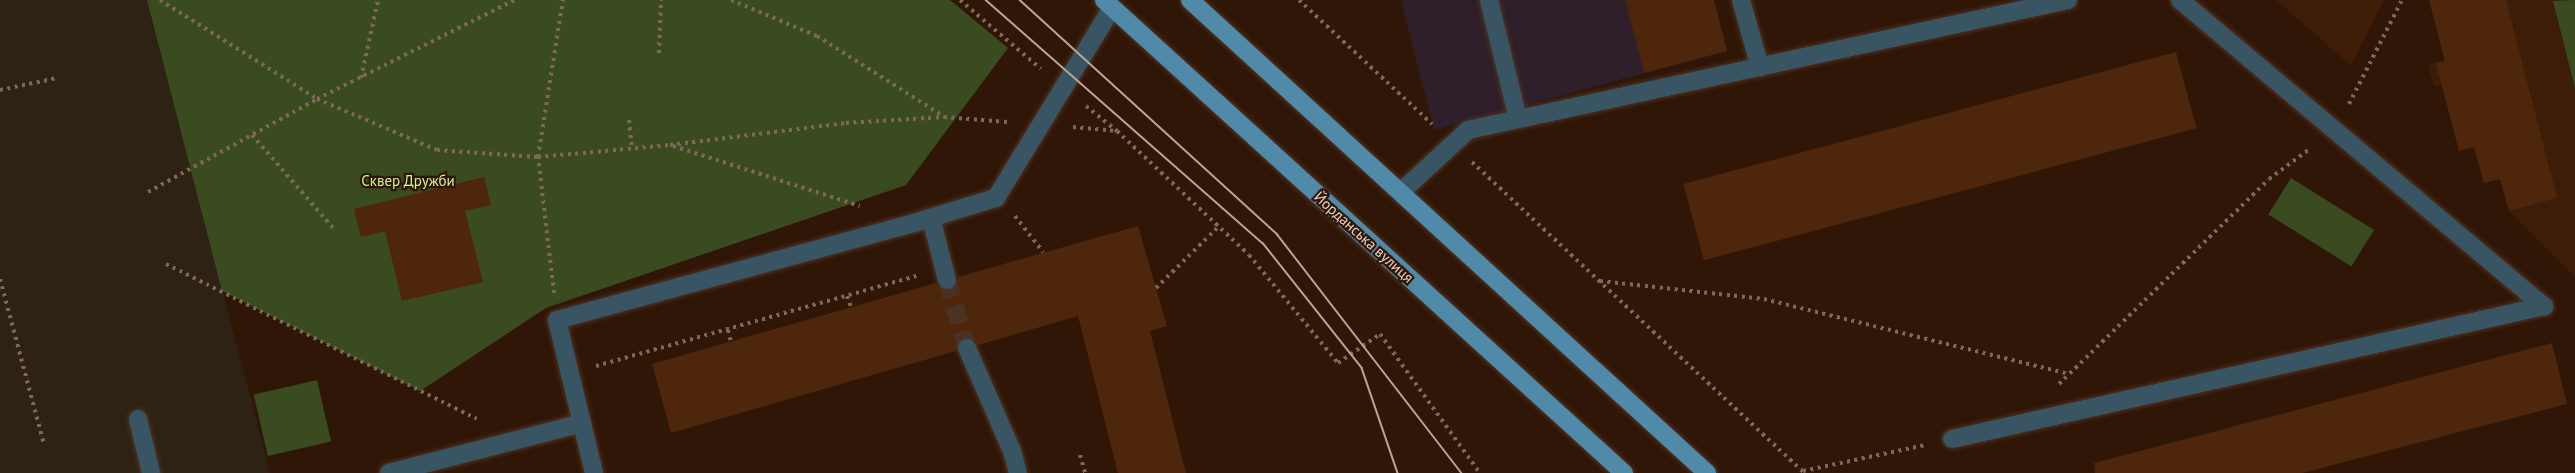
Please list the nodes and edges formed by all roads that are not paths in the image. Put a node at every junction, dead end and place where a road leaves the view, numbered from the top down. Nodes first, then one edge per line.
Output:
1 (1190, 0) edge
2 (1489, 0) edge
3 (1741, 0) edge
4 (2068, 0) edge
5 (2180, 0) edge
6 (1108, 4) edge
7 (1760, 67) junction
8 (1518, 119) junction
9 (1402, 191) junction
10 (931, 218) junction
11 (947, 280) tunnel mouth
12 (968, 348) tunnel mouth
13 (138, 419) dead end
14 (582, 423) junction
15 (1952, 439) road end
16 (151, 473) edge
17 (389, 473) edge
18 (594, 473) edge
19 (1018, 473) edge
20 (1624, 473) edge
21 (1707, 473) edge

1 - 9 main road
2 - 8 lane
3 - 7 lane
4 - 7 lane
5 - 15 lane
6 - 10 lane
6 - 20 main road, Йорданська вулиця
7 - 8 lane
8 - 9 lane
9 - 21 main road
10 - 11 lane
10 - 14 lane
12 - 19 lane
13 - 16 lane
14 - 17 lane
14 - 18 lane

